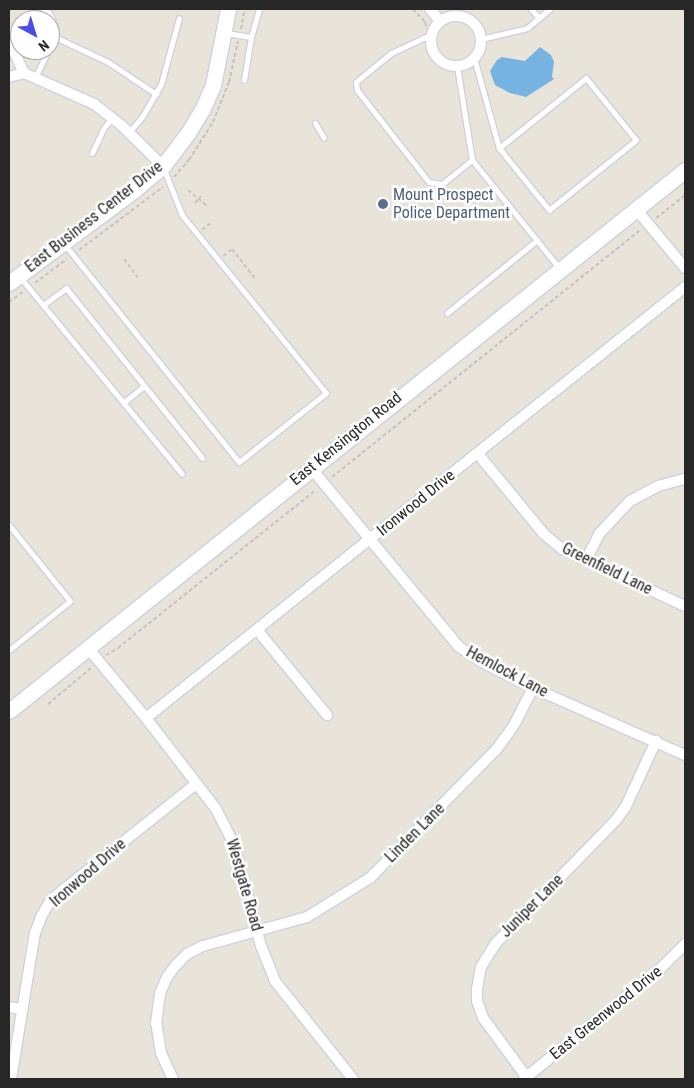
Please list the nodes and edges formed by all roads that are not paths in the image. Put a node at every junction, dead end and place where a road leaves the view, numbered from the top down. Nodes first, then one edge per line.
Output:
1 (228, 9) edge
2 (259, 9) edge
3 (430, 9) edge
4 (531, 9) edge
5 (550, 9) edge
6 (179, 18) dead end
7 (539, 18) junction
8 (440, 21) junction
9 (224, 33) junction
10 (429, 34) junction
11 (250, 37) junction
12 (481, 39) junction
13 (60, 40) edge
14 (9, 42) edge
15 (474, 58) junction
16 (43, 60) edge
17 (457, 66) junction
18 (24, 73) junction
19 (9, 77) edge
20 (35, 78) junction
21 (244, 80) dead end
22 (156, 94) junction
23 (112, 118) junction
24 (315, 123) dead end
25 (129, 132) junction
26 (324, 138) dead end
27 (498, 148) junction
28 (92, 154) dead end
29 (472, 160) junction
30 (162, 166) junction
31 (685, 170) edge
32 (636, 209) junction
33 (537, 240) junction
34 (63, 243) junction
35 (685, 268) edge
36 (560, 269) junction
37 (14, 279) edge
38 (685, 286) edge
39 (43, 305) junction
40 (446, 313) dead end
41 (144, 386) junction
42 (123, 403) junction
43 (478, 454) junction
44 (202, 458) dead end
45 (310, 468) junction
46 (182, 474) dead end
47 (685, 479) edge
48 (9, 525) edge
49 (369, 541) junction
50 (586, 560) junction
51 (685, 606) edge
52 (258, 630) junction
53 (88, 648) junction
54 (9, 650) edge
55 (533, 688) junction
56 (9, 711) edge
57 (327, 715) dead end
58 (146, 718) junction
59 (656, 741) junction
60 (685, 755) edge
61 (196, 784) junction
62 (258, 931) junction
63 (685, 944) edge
64 (9, 1007) edge
65 (22, 1009) junction
66 (11, 1079) edge
67 (173, 1079) edge
68 (353, 1079) edge
69 (526, 1079) edge

1 - 9 main road, East Business Center Drive
2 - 11 lane
3 - 8 street
4 - 7 lane
5 - 7 lane
6 - 22 lane
7 - 12 lane
8 - 10 street
8 - 12 street
9 - 11 lane
9 - 30 main road, East Business Center Drive
10 - 17 street
10 - 29 lane
11 - 21 lane
12 - 15 street
13 - 22 lane
14 - 18 street
15 - 17 street
15 - 27 lane
16 - 20 lane
17 - 29 lane
18 - 19 street
18 - 20 street
20 - 23 street
22 - 25 lane
23 - 25 street
23 - 28 lane
24 - 26 lane
25 - 30 street
27 - 27 lane
29 - 33 lane
30 - 34 main road, East Business Center Drive
30 - 34 lane
31 - 32 main road, East Kensington Road
32 - 35 street
32 - 36 main road, East Kensington Road
33 - 36 lane
33 - 40 lane
34 - 37 main road, East Business Center Drive
36 - 45 main road, East Kensington Road
37 - 39 lane
38 - 43 street, Ironwood Drive
39 - 41 lane
39 - 42 lane
41 - 42 lane
41 - 44 lane
42 - 46 lane
43 - 49 street, Ironwood Drive
43 - 50 street, Greenfield Lane
45 - 49 street, Hemlock Lane
45 - 53 main road, East Kensington Road
47 - 50 street
48 - 54 lane
49 - 52 street, Ironwood Drive
49 - 55 street, Hemlock Lane
50 - 51 street, Greenfield Lane
52 - 57 street
52 - 58 street, Ironwood Drive
53 - 56 main road, East Kensington Road
53 - 58 street, Westgate Road
55 - 59 street, Hemlock Lane
55 - 62 street, Linden Lane
58 - 61 street, Westgate Road
59 - 60 street, Hemlock Lane
59 - 69 street, Juniper Lane
61 - 62 street, Westgate Road
61 - 65 street, Ironwood Drive
62 - 67 street, Linden Lane
62 - 68 street, Westgate Road
63 - 69 street, East Greenwood Drive
64 - 65 street
65 - 66 street, Ironwood Drive

